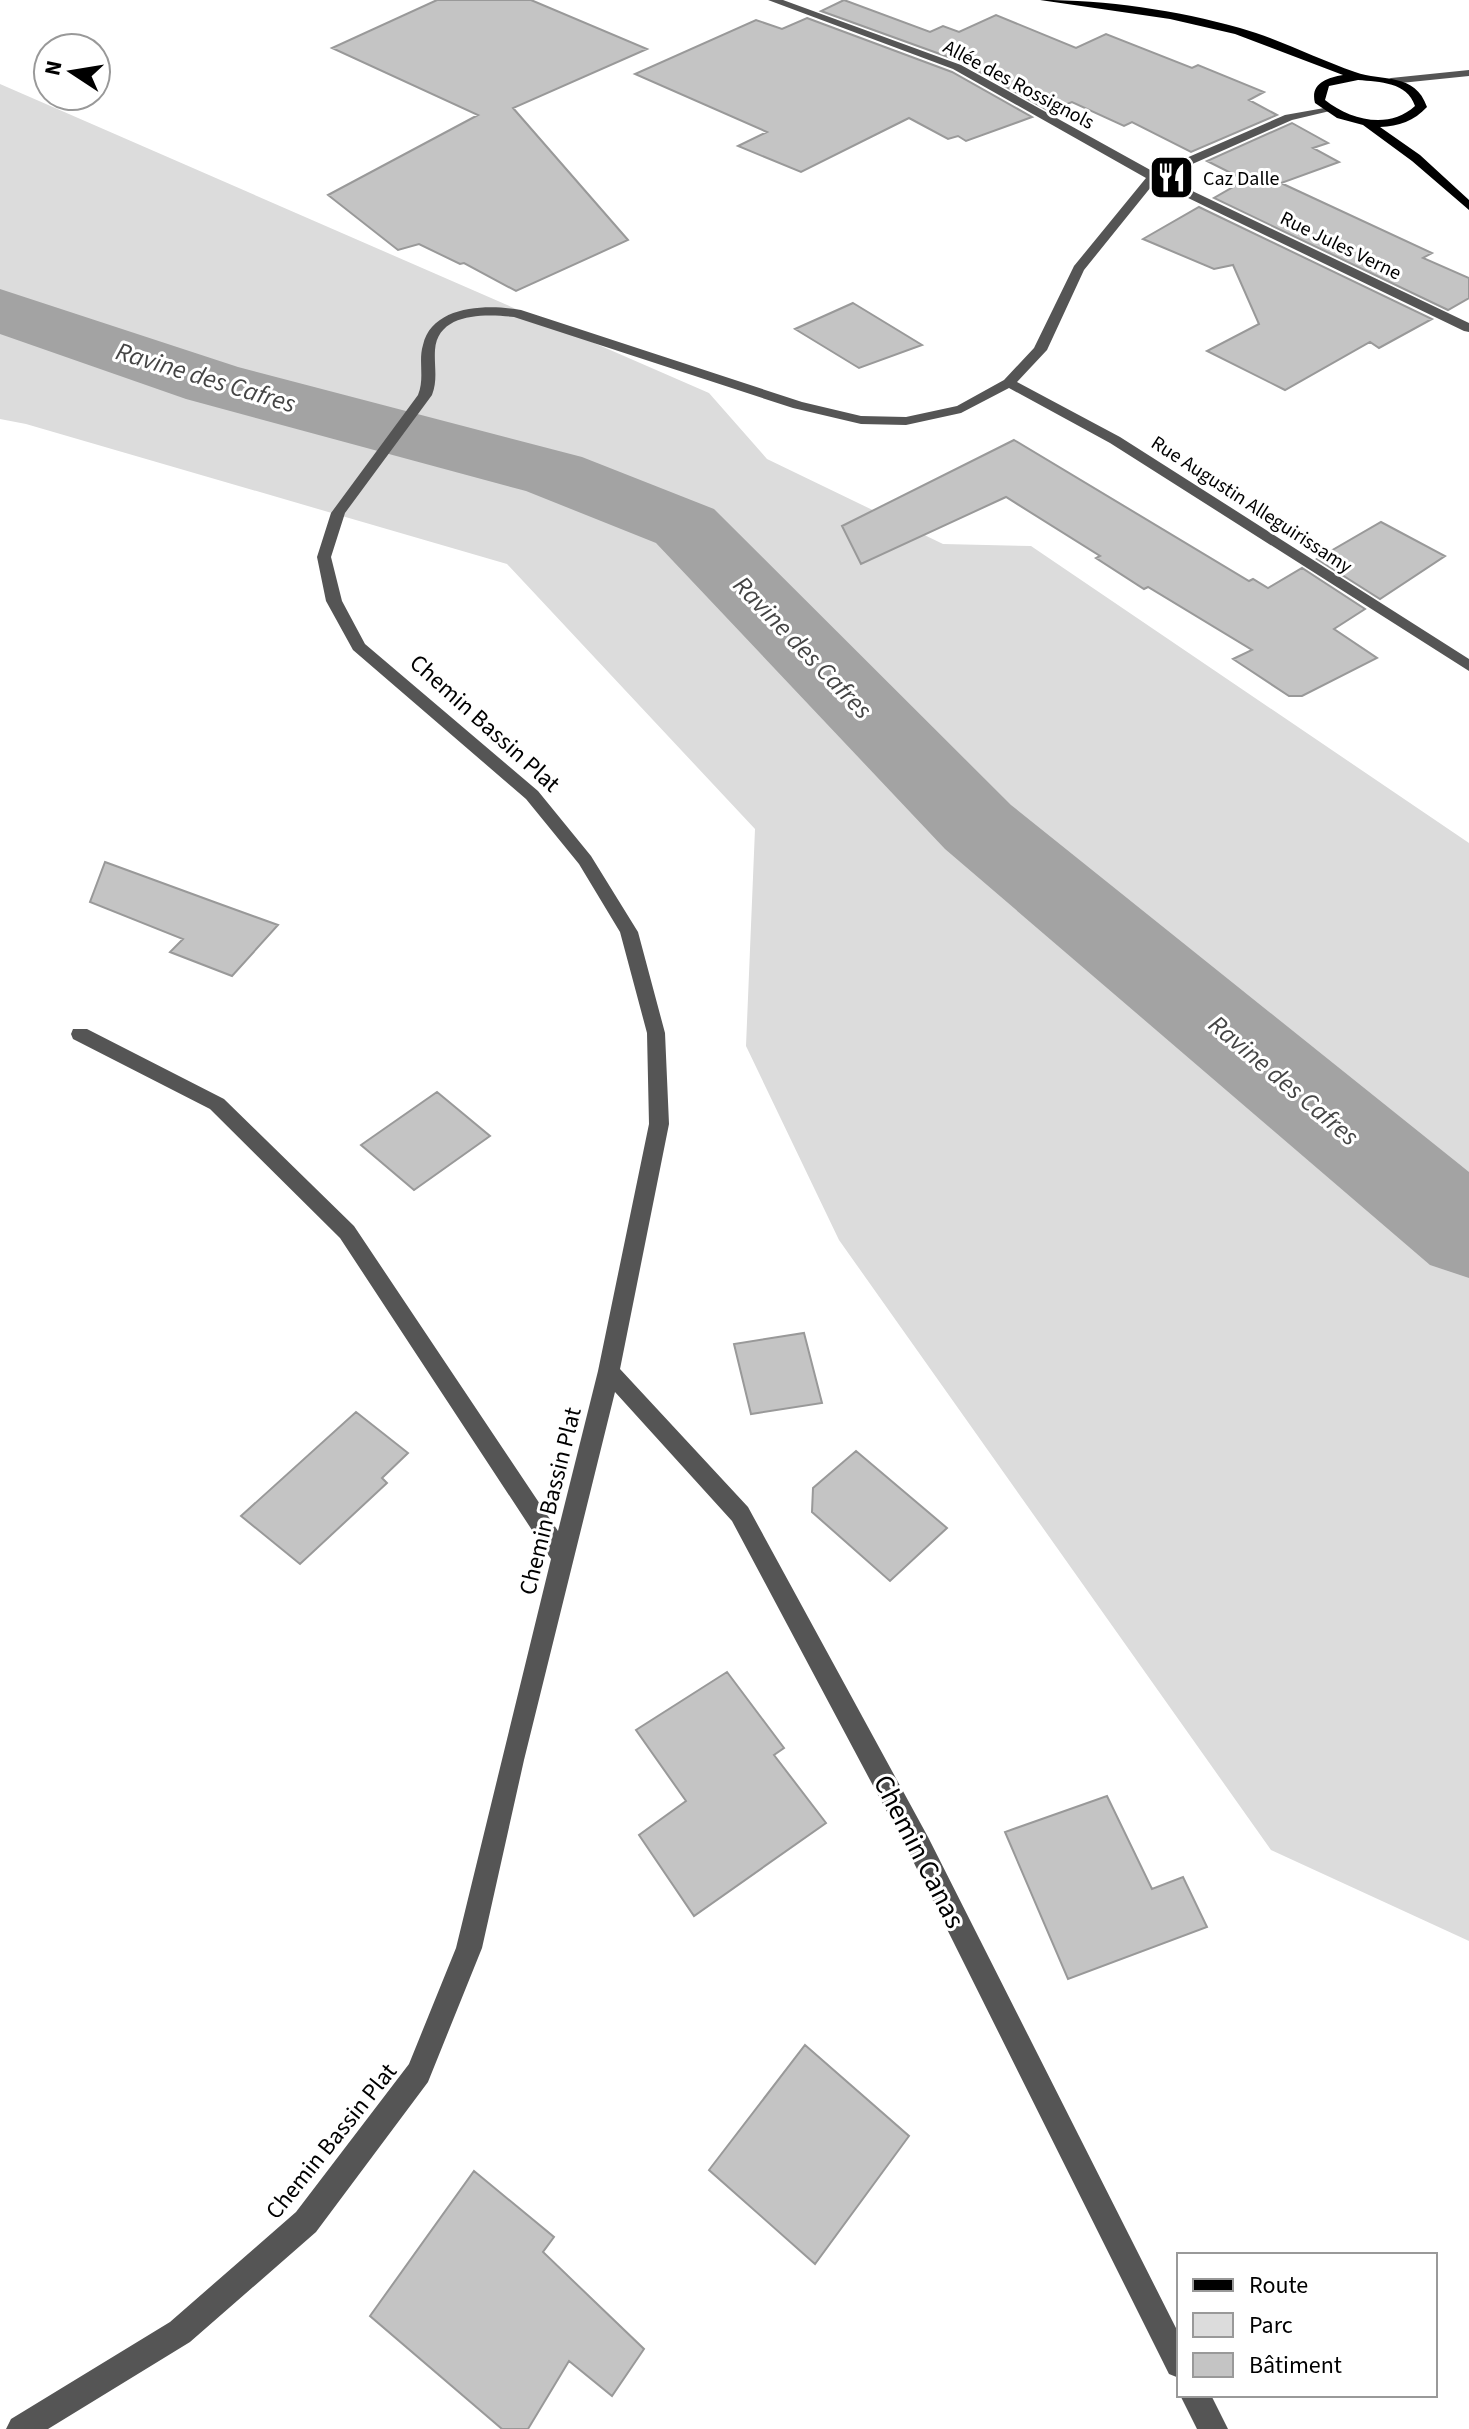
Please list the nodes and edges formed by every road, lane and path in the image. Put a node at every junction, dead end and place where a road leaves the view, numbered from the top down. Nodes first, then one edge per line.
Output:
1 (1045, 0) edge
2 (779, 1) edge
3 (1300, 57) junction
4 (1469, 73) edge
5 (1441, 76) junction
6 (1358, 77) junction
7 (1391, 81) junction
8 (1321, 87) junction
9 (1417, 95) junction
10 (1326, 109) junction
11 (1365, 121) junction
12 (1407, 130) junction
13 (1416, 158) junction
14 (1153, 177) junction
15 (1469, 206) edge
16 (1469, 328) edge
17 (1009, 383) junction
18 (1469, 666) edge
19 (80, 1034) dead end
20 (609, 1371) junction
21 (563, 1558) junction
22 (1177, 2360) edge
23 (1196, 2397) edge
24 (21, 2429) edge
25 (1213, 2429) edge

1 - 3 main road
2 - 14 street, Allée des Rossignols
3 - 6 main road
3 - 8 main road
4 - 5 street
5 - 7 street
5 - 9 street
6 - 7 main road
6 - 8 main road
7 - 9 main road
8 - 10 main road
9 - 12 main road
10 - 11 main road
10 - 14 street
11 - 12 main road
11 - 13 main road
12 - 13 main road
13 - 15 main road
14 - 16 street, Rue Jules Verne
14 - 17 street
17 - 18 street, Rue Augustin Alleguirissamy
17 - 20 street, Chemin Bassin Plat
19 - 21 street
20 - 21 street, Chemin Bassin Plat
20 - 22 street, Chemin Canas
21 - 24 street, Chemin Bassin Plat
23 - 25 street

